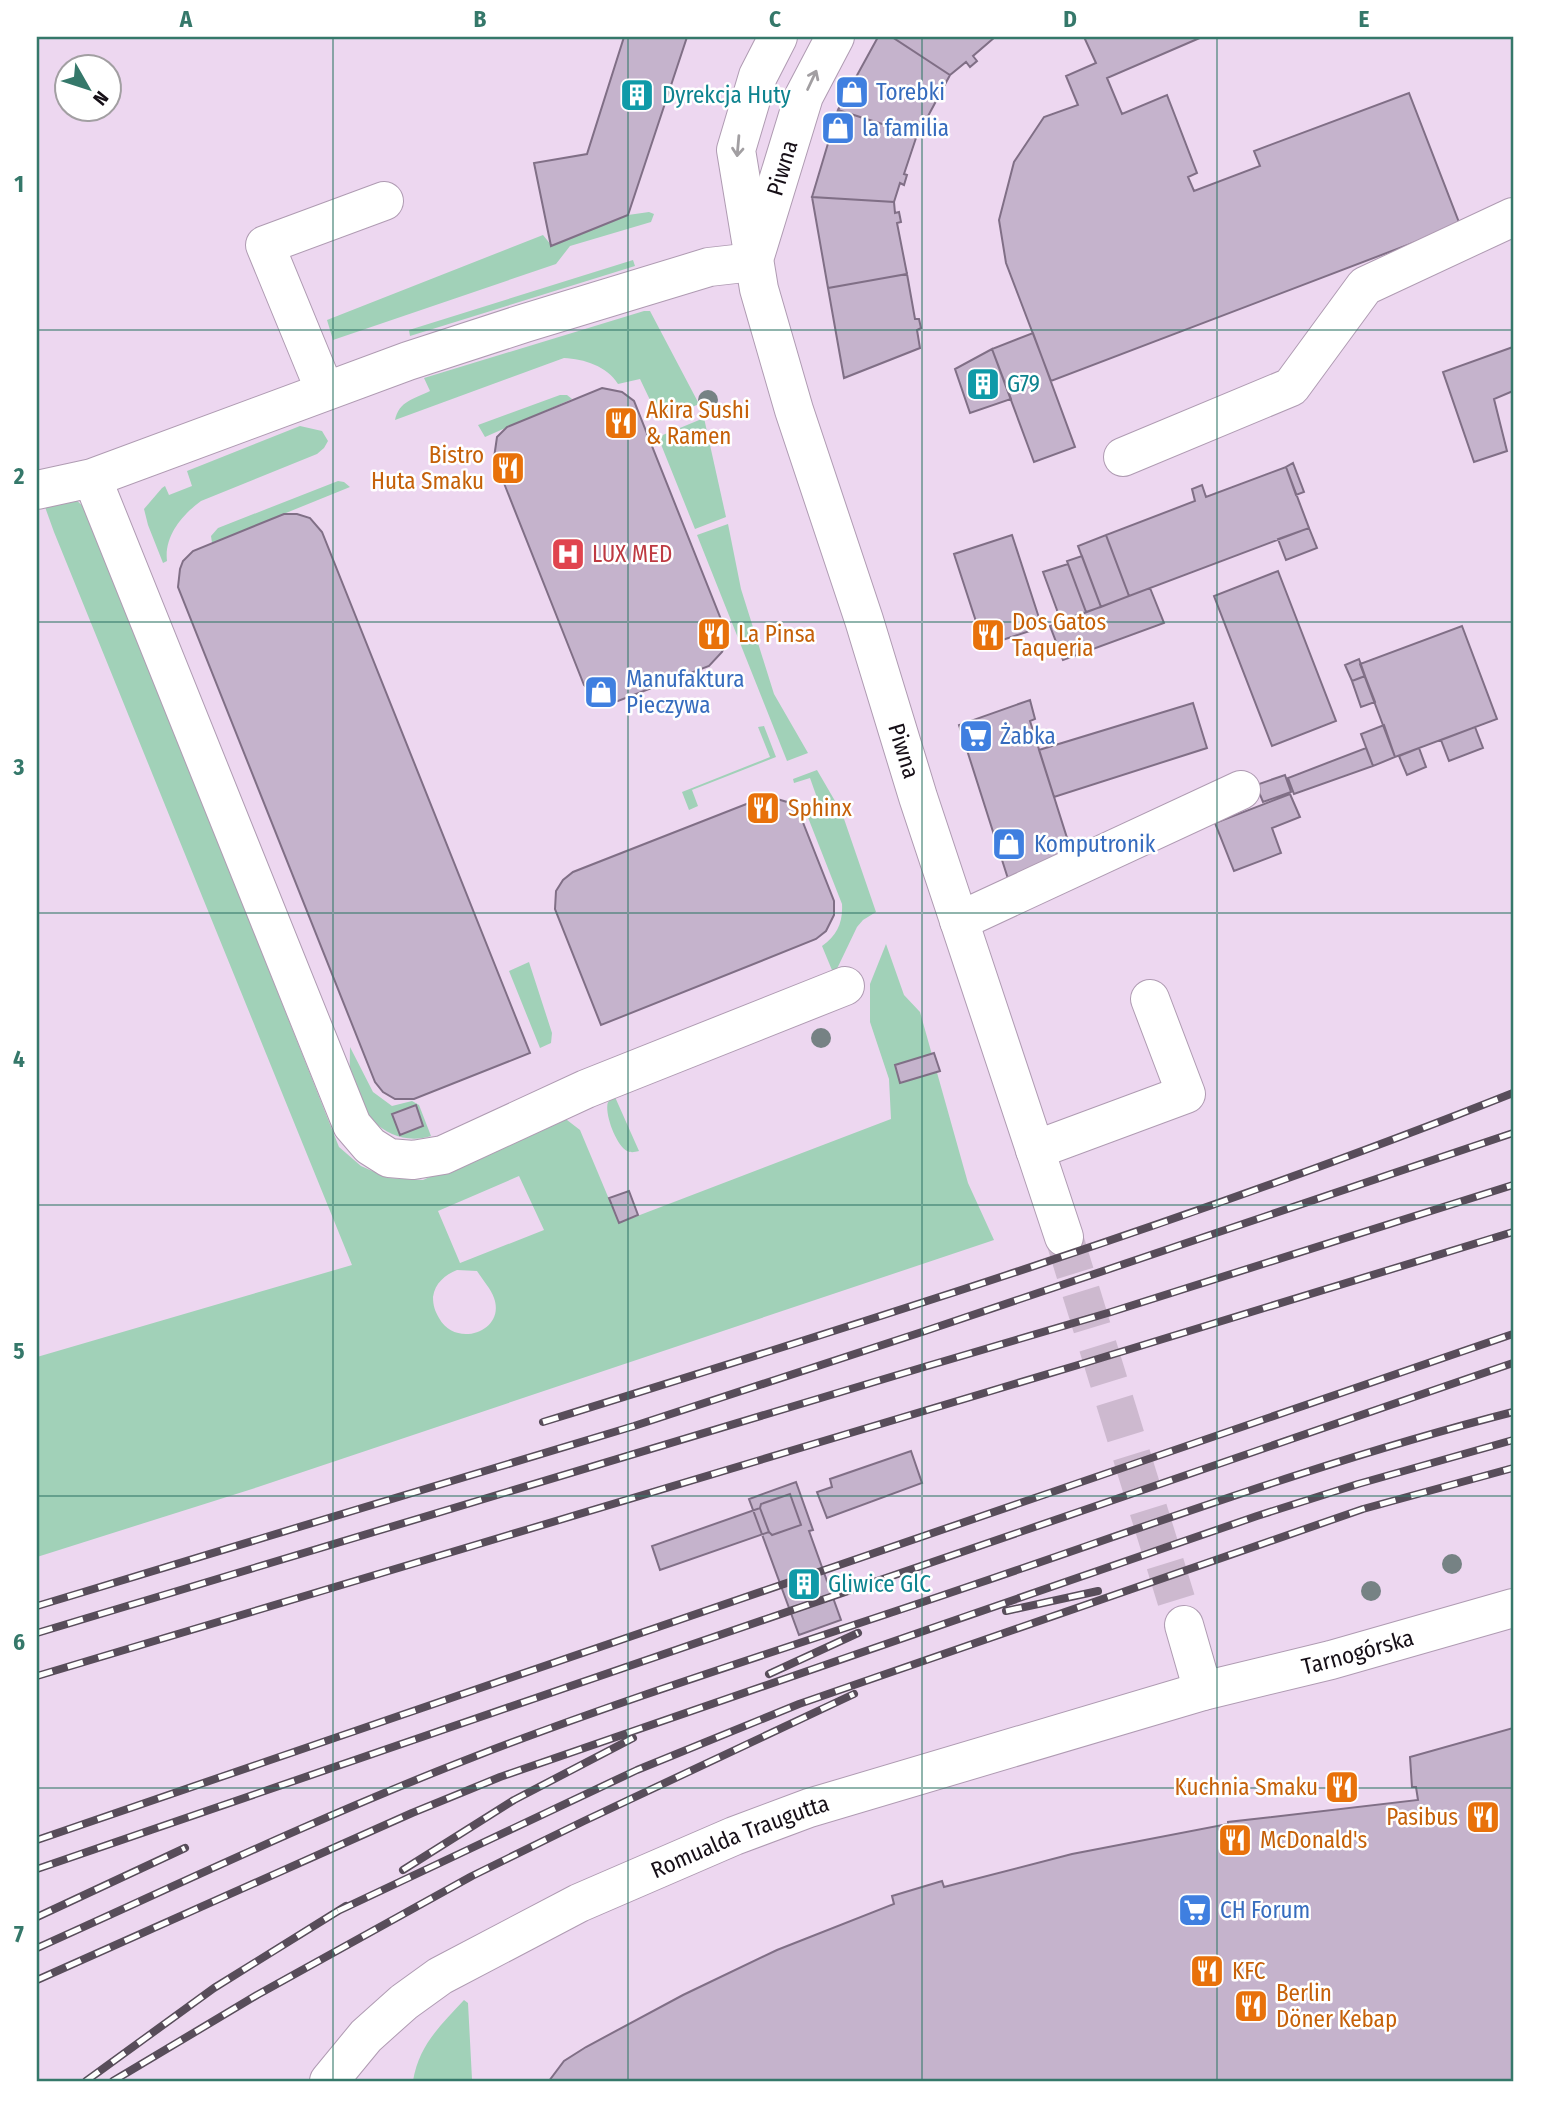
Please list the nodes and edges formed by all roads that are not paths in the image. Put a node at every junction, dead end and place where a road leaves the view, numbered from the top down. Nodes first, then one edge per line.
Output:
1 (779, 37) edge
2 (835, 37) edge
3 (384, 201) dead end
4 (1513, 217) edge
5 (753, 262) junction
6 (325, 390) junction
7 (1123, 457) dead end
8 (92, 478) junction
9 (37, 490) edge
10 (1241, 790) dead end
11 (959, 921) junction
12 (845, 986) dead end
13 (1150, 999) dead end
14 (1035, 1150) junction
15 (1064, 1237) tunnel mouth
16 (1513, 1608) edge
17 (1184, 1625) tunnel mouth
18 (1203, 1691) junction
19 (335, 2078) edge

1 -> 5 main road, Piwna
5 -> 2 main road, Piwna
3 - 6 main road
4 - 7 main road
5 - 6 main road
5 - 11 main road, Piwna
6 - 8 main road
8 - 9 main road
8 - 12 main road
10 - 11 main road
11 - 14 main road, Piwna
13 - 14 main road
14 - 15 main road, Piwna
16 - 18 main road, Tarnogórska
17 - 18 main road
18 - 19 main road, Romualda Traugutta

